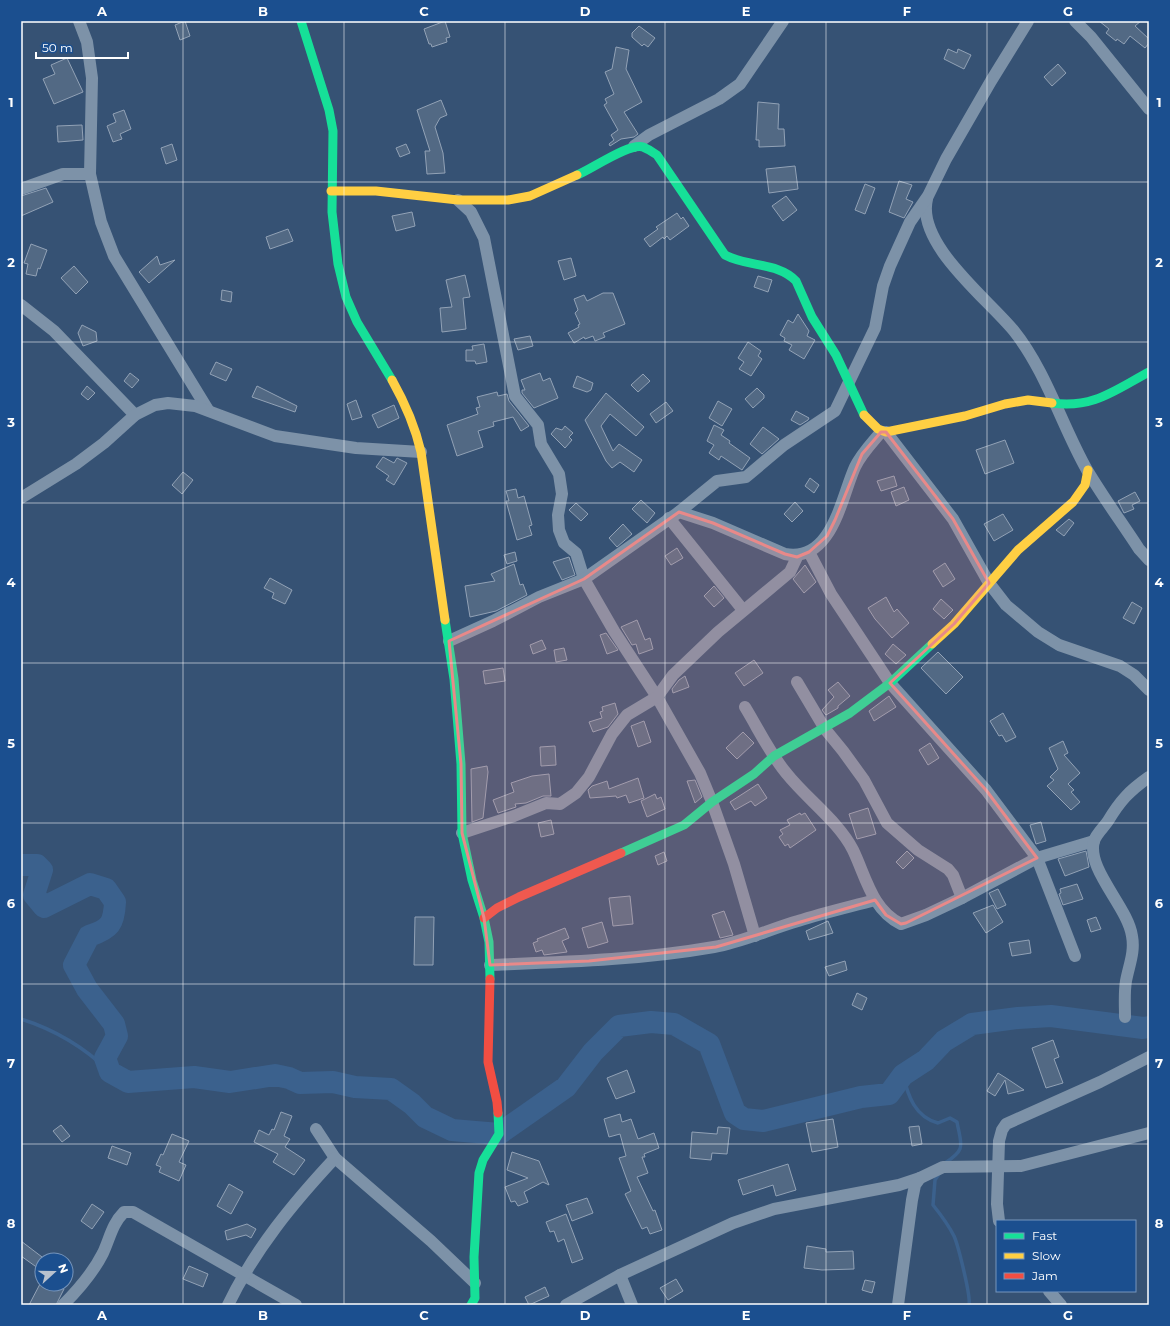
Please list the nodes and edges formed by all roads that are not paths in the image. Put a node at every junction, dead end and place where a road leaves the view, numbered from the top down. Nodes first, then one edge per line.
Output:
1 (79, 21) edge
2 (301, 21) edge
3 (784, 21) edge
4 (1028, 21) edge
5 (1075, 21) edge
6 (1149, 109) edge
7 (634, 146) junction
8 (90, 174) junction
9 (21, 189) edge
10 (330, 191) junction
11 (928, 196) junction
12 (458, 200) junction
13 (21, 305) edge
14 (1149, 372) edge
15 (848, 384) junction
16 (1056, 404) junction
17 (208, 410) junction
18 (135, 414) junction
19 (884, 432) junction
20 (421, 452) junction
21 (1088, 470) junction
22 (21, 498) edge
23 (674, 515) junction
24 (809, 552) junction
25 (797, 556) junction
26 (1149, 560) edge
27 (584, 578) junction
28 (989, 583) junction
29 (744, 610) junction
30 (449, 641) junction
31 (796, 682) dead end
32 (890, 683) junction
33 (1149, 690) edge
34 (657, 697) junction
35 (746, 707) dead end
36 (825, 729) junction
37 (774, 756) junction
38 (1149, 777) edge
39 (712, 802) junction
40 (462, 833) junction
41 (1094, 841) junction
42 (1037, 858) junction
43 (962, 898) junction
44 (874, 900) junction
45 (484, 918) junction
46 (755, 936) junction
47 (1075, 956) dead end
48 (490, 965) junction
49 (1125, 1017) dead end
50 (1149, 1057) edge
51 (316, 1129) dead end
52 (1149, 1133) edge
53 (335, 1158) junction
54 (999, 1167) junction
55 (920, 1178) junction
56 (999, 1220) edge
57 (243, 1274) junction
58 (620, 1275) junction
59 (475, 1283) junction
60 (1050, 1292) edge
61 (63, 1305) edge
62 (228, 1305) edge
63 (296, 1305) edge
64 (471, 1305) edge
65 (566, 1305) edge
66 (632, 1305) edge
67 (898, 1305) edge
68 (1061, 1305) edge

1 - 8 street
2 - 10 street
3 - 7 street
4 - 11 street
5 - 6 street
7 - 12 street
7 - 15 street
8 - 9 street
8 - 17 street
10 - 12 street
10 - 20 street
11 - 15 street
11 - 16 street
12 - 27 street
13 - 18 street
14 - 16 street
15 - 19 street
15 - 23 street
16 - 19 street
16 - 21 street
17 - 18 street
17 - 20 street
18 - 22 street
19 - 24 street
19 - 28 street
20 - 30 street
21 - 26 street
21 - 28 street
23 - 25 street
23 - 27 street
23 - 29 street
24 - 25 street
24 - 32 street
25 - 29 street
27 - 30 street
27 - 34 street
28 - 32 street
28 - 33 street
29 - 34 street
30 - 40 street
31 - 36 street
32 - 36 street
32 - 42 street
34 - 39 street
34 - 40 street
35 - 37 street
36 - 37 street
36 - 43 street
37 - 39 street
37 - 44 street
38 - 41 street
39 - 45 street
39 - 46 street
40 - 45 street
41 - 42 street
41 - 49 street
42 - 43 street
42 - 47 street
43 - 44 street
44 - 46 street
45 - 48 street
46 - 48 street
48 - 59 street
50 - 54 street
51 - 53 street
52 - 54 street
53 - 57 street
53 - 59 street
54 - 55 street
54 - 56 street
55 - 58 street
55 - 67 street
57 - 61 street
57 - 62 street
57 - 63 street
58 - 65 street
58 - 66 street
59 - 64 street
60 - 68 street

